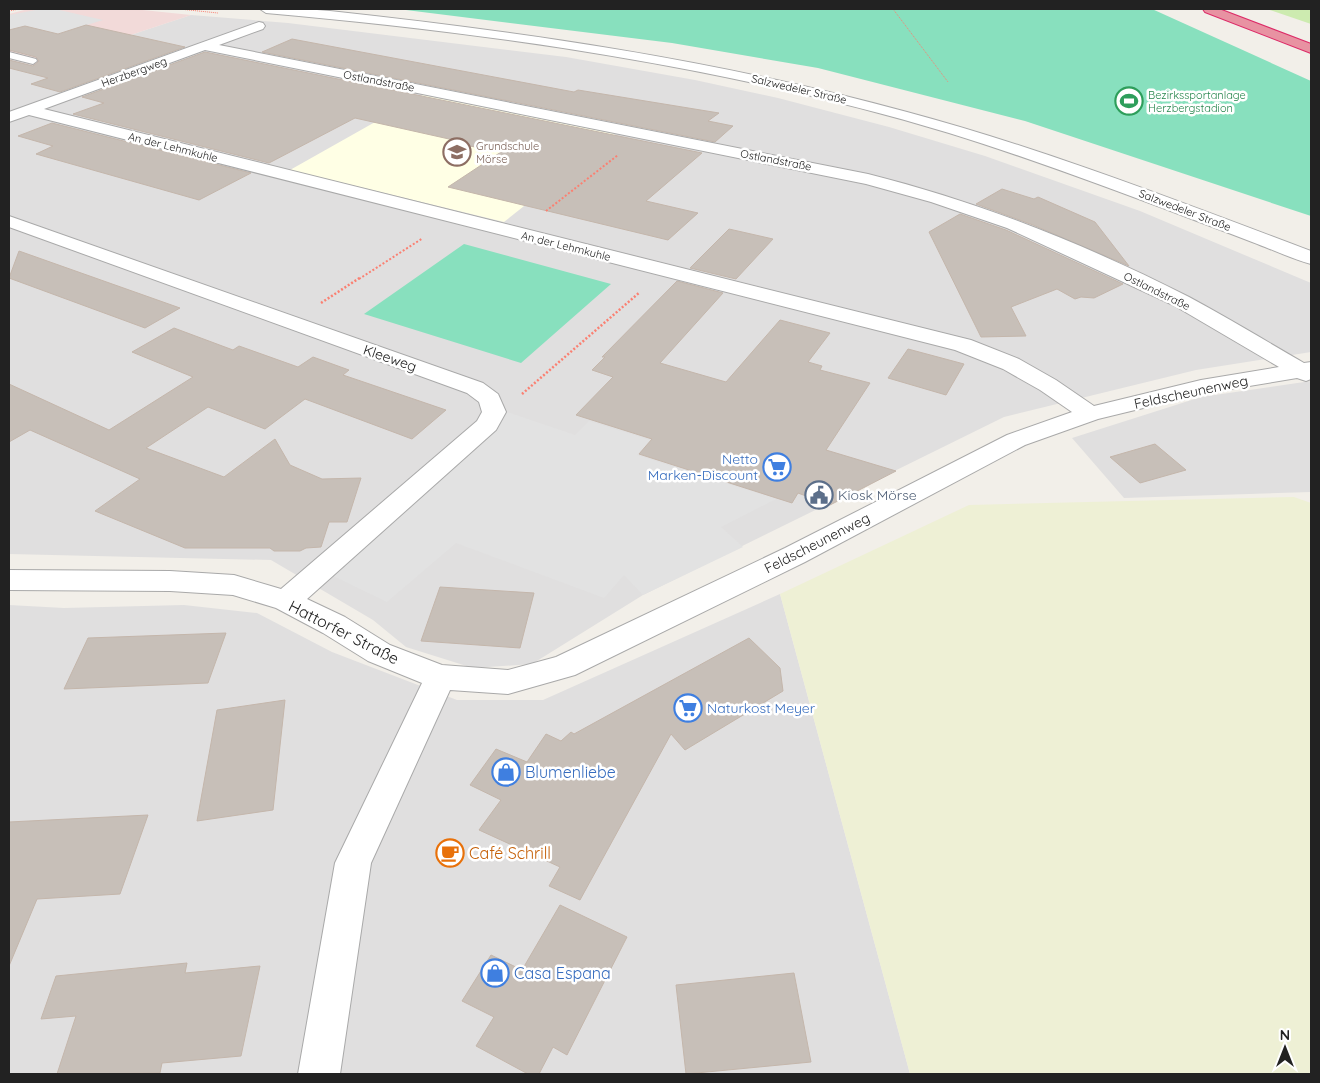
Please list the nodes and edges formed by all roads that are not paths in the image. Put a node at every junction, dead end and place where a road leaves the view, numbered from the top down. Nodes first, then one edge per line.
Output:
1 (266, 9) edge
2 (1209, 9) edge
3 (1241, 9) edge
4 (314, 11) edge
5 (1276, 22) dead end
6 (259, 26) dead end
7 (205, 46) junction
8 (1311, 48) edge
9 (9, 54) edge
10 (33, 61) dead end
11 (28, 110) junction
12 (9, 117) edge
13 (9, 221) edge
14 (1311, 258) edge
15 (1308, 373) edge
16 (1090, 414) junction
17 (9, 580) edge
18 (286, 601) junction
19 (440, 677) junction
20 (319, 1074) edge

1 - 4 street, Salzwedeler Straße
2 - 8 highway
3 - 5 highway
4 - 14 street, Salzwedeler Straße
6 - 7 street, Herzbergweg
7 - 11 street, Herzbergweg
7 - 15 street, Ostlandstraße
9 - 10 lane
11 - 12 street, Herzbergweg
11 - 16 street, An der Lehmkuhle
13 - 18 street, Kleeweg
15 - 16 street, Feldscheunenweg
16 - 19 street, Feldscheunenweg
17 - 18 street, Hattorfer Straße
18 - 19 street, Hattorfer Straße
19 - 20 street

